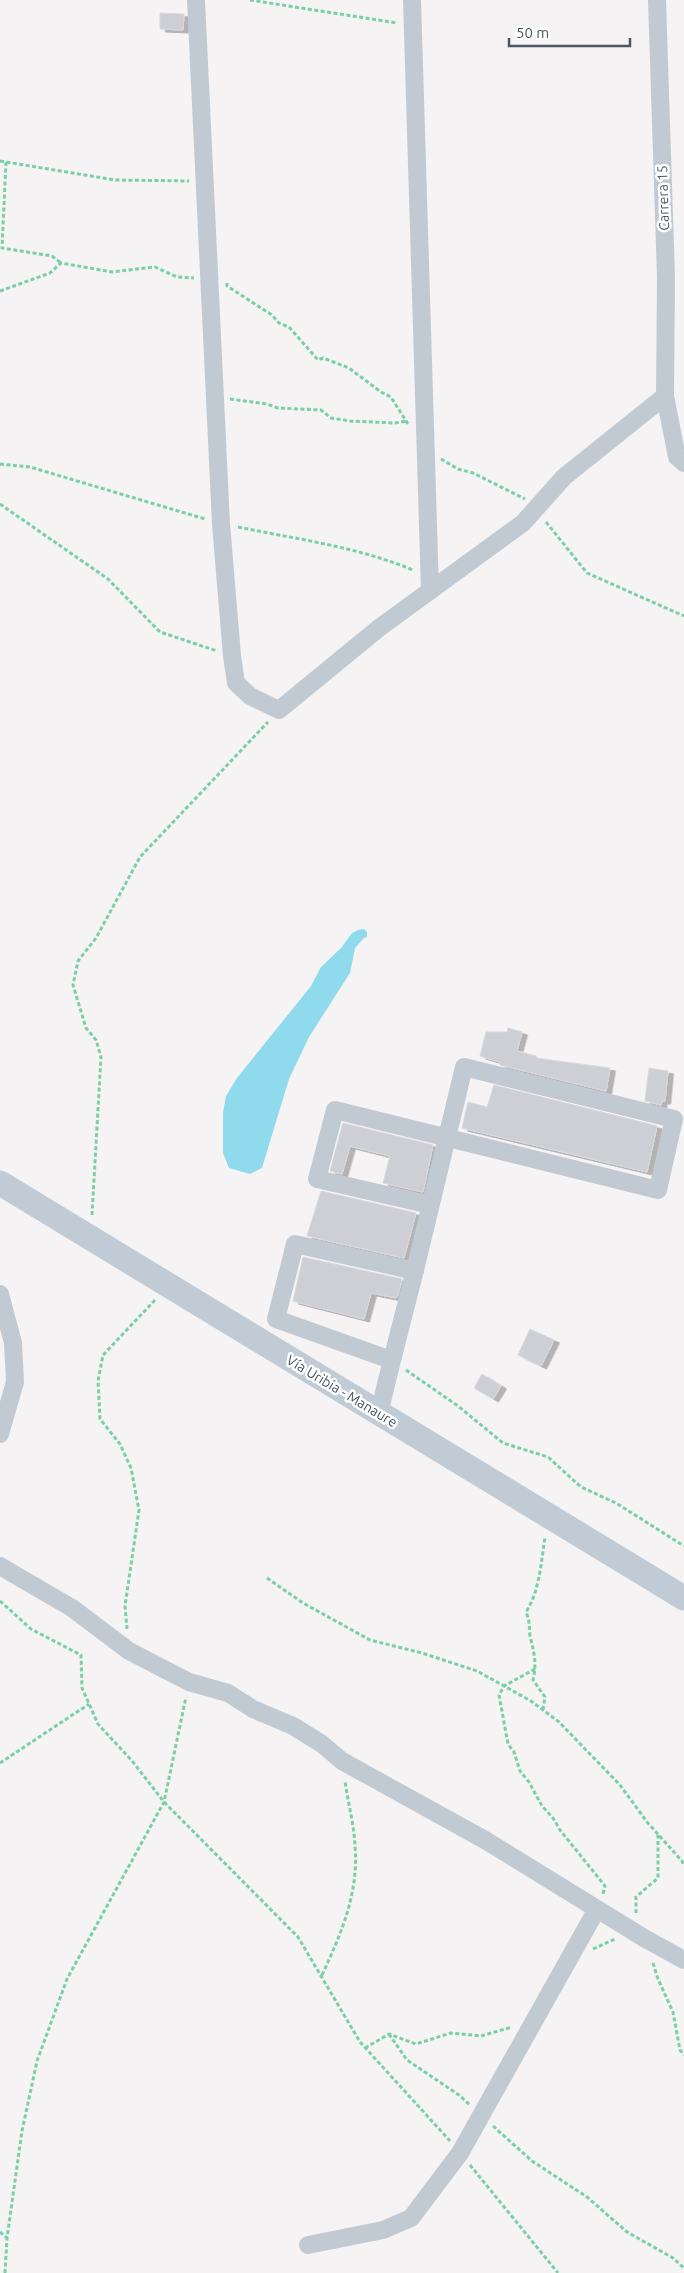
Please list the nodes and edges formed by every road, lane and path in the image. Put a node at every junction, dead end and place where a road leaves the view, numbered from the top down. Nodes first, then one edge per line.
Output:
1 (196, 0) edge
2 (250, 0) edge
3 (412, 0) edge
4 (657, 0) edge
5 (413, 26) junction
6 (0, 161) edge
7 (6, 162) junction
8 (204, 182) junction
9 (61, 263) junction
10 (209, 271) junction
11 (0, 291) edge
12 (665, 396) junction
13 (215, 397) junction
14 (406, 421) junction
15 (425, 438) junction
16 (684, 463) edge
17 (0, 504) edge
18 (536, 510) junction
19 (430, 591) junction
20 (684, 616) edge
21 (232, 656) junction
22 (279, 710) junction
23 (446, 1138) junction
24 (0, 1183) edge
25 (430, 1205) junction
26 (91, 1238) junction
27 (415, 1271) junction
28 (169, 1286) junction
29 (0, 1294) edge
30 (391, 1360) junction
31 (379, 1414) junction
32 (0, 1434) edge
33 (548, 1516) junction
34 (684, 1546) edge
35 (0, 1566) edge
36 (267, 1578) dead end
37 (684, 1598) edge
38 (0, 1601) edge
39 (129, 1651) junction
40 (535, 1669) junction
41 (189, 1682) junction
42 (504, 1686) junction
43 (89, 1704) junction
44 (543, 1710) junction
45 (342, 1761) junction
46 (0, 1763) edge
47 (164, 1802) junction
48 (658, 1834) junction
49 (684, 1866) edge
50 (603, 1900) junction
51 (636, 1913) junction
52 (629, 1923) junction
53 (585, 1952) dead end
54 (684, 1960) edge
55 (322, 1976) junction
56 (516, 2025) dead end
57 (389, 2034) junction
58 (365, 2048) junction
59 (684, 2055) edge
60 (481, 2116) junction
61 (460, 2153) junction
62 (0, 2232) edge
63 (7, 2238) junction
64 (308, 2245) dead end
65 (684, 2268) edge
66 (4, 2273) edge
67 (558, 2273) edge

1 - 8 street
2 - 5 path
3 - 5 street
4 - 12 street, Carrera 15
5 - 15 street
6 - 7 path
7 - 8 path
7 - 9 path
8 - 10 street
9 - 10 path
9 - 11 path
10 - 13 street
10 - 14 path
12 - 16 street, Carrera 15
12 - 18 street
13 - 14 path
13 - 21 street
14 - 15 path
14 - 15 path
15 - 18 path
15 - 19 street
17 - 21 path
18 - 19 street
18 - 20 path
19 - 22 street
21 - 22 street
22 - 26 path
23 - 23 street
23 - 25 street
23 - 25 street
24 - 26 main road, Vía Uribia - Manaure
25 - 27 street
26 - 28 main road, Vía Uribia - Manaure
27 - 30 street
27 - 30 street
28 - 31 main road, Vía Uribia - Manaure
28 - 39 path
29 - 32 street
30 - 31 street
30 - 34 path
31 - 33 main road, Vía Uribia - Manaure
33 - 37 main road, Vía Uribia - Manaure
33 - 40 path
35 - 39 street
36 - 42 path
38 - 43 path
39 - 41 street
40 - 42 path
40 - 44 path
41 - 45 street
41 - 47 path
42 - 44 path
42 - 50 path
43 - 46 path
43 - 47 path
44 - 48 path
45 - 50 street
45 - 55 path
47 - 55 path
47 - 63 path
48 - 49 path
48 - 51 path
50 - 52 street
50 - 60 street
51 - 52 path
51 - 52 path
52 - 53 path
52 - 54 street
52 - 59 path
55 - 58 path
56 - 57 path
57 - 58 path
57 - 60 path
58 - 61 path
60 - 61 street
60 - 65 path
61 - 64 street
61 - 67 path
62 - 63 path
63 - 66 path

